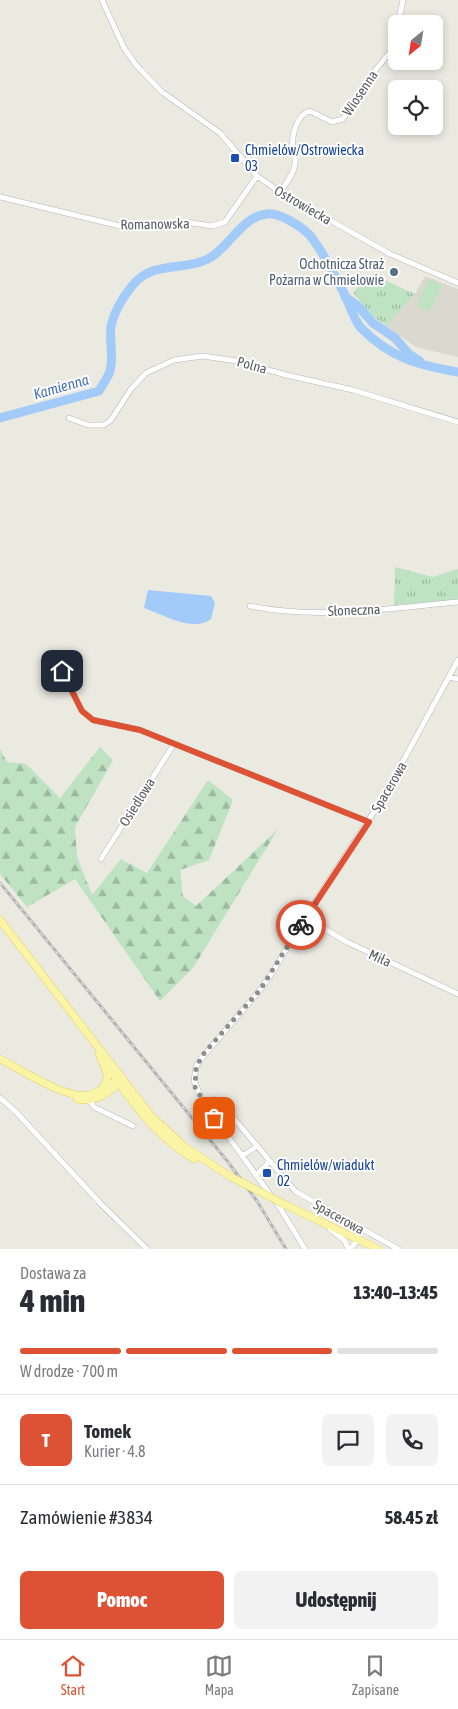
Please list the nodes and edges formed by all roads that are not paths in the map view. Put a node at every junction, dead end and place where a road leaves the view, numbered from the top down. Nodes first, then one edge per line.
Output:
1 (102, 0) edge
2 (404, 0) edge
3 (400, 15) edge
4 (388, 54) edge
5 (257, 176) junction
6 (280, 192) junction
7 (0, 197) edge
8 (458, 283) edge
9 (69, 418) dead end
10 (458, 422) edge
11 (458, 602) edge
12 (250, 606) dead end
13 (458, 660) edge
14 (62, 671) dead end
15 (449, 677) junction
16 (458, 679) edge
17 (174, 744) junction
18 (369, 822) junction
19 (101, 859) dead end
20 (305, 917) junction
21 (0, 920) edge
22 (458, 994) edge
23 (77, 1020) junction
24 (99, 1053) junction
25 (0, 1059) edge
26 (120, 1081) junction
27 (104, 1092) junction
28 (129, 1097) junction
29 (0, 1098) edge
30 (88, 1098) junction
31 (214, 1099) dead end
32 (133, 1126) dead end
33 (256, 1146) junction
34 (242, 1156) junction
35 (269, 1162) junction
36 (256, 1175) junction
37 (231, 1177) junction
38 (284, 1204) junction
39 (330, 1230) junction
40 (357, 1244) edge
41 (147, 1249) edge
42 (304, 1249) edge
43 (349, 1249) edge
44 (368, 1249) edge
45 (378, 1249) edge
46 (398, 1249) edge

1 - 5 street, Ostrowiecka
2 - 3 street
4 - 6 street, Wiosenna
5 - 6 street, Ostrowiecka
5 - 7 street, Romanowska
6 - 8 street, Ostrowiecka
9 - 10 street, Polna
11 - 12 street, Słoneczna
13 - 15 street, Spacerowa
14 - 17 street
15 - 16 street
15 - 18 street, Spacerowa
17 - 18 street
17 - 19 street, Osiedlowa
18 - 20 street, Spacerowa
20 - 22 street, Miła
20 - 34 street, Spacerowa
21 - 23 main road
23 - 24 main road
23 - 26 main road
24 - 26 main road
24 - 27 main road
25 - 30 main road
26 - 27 main road
26 - 28 main road
26 - 37 main road
27 - 28 main road
27 - 30 main road
28 - 37 main road
29 - 41 street
30 - 32 street
31 - 33 street, Spacerowa
33 - 34 street
33 - 35 street, Spacerowa
34 - 36 street, Spacerowa
35 - 36 street
35 - 46 street, Spacerowa
36 - 42 street, Spacerowa
37 - 38 main road, bridge
38 - 39 main road
38 - 40 main road
39 - 40 main road
39 - 43 street, Spacerowa
40 - 43 street, Spacerowa
40 - 44 main road
40 - 45 main road

